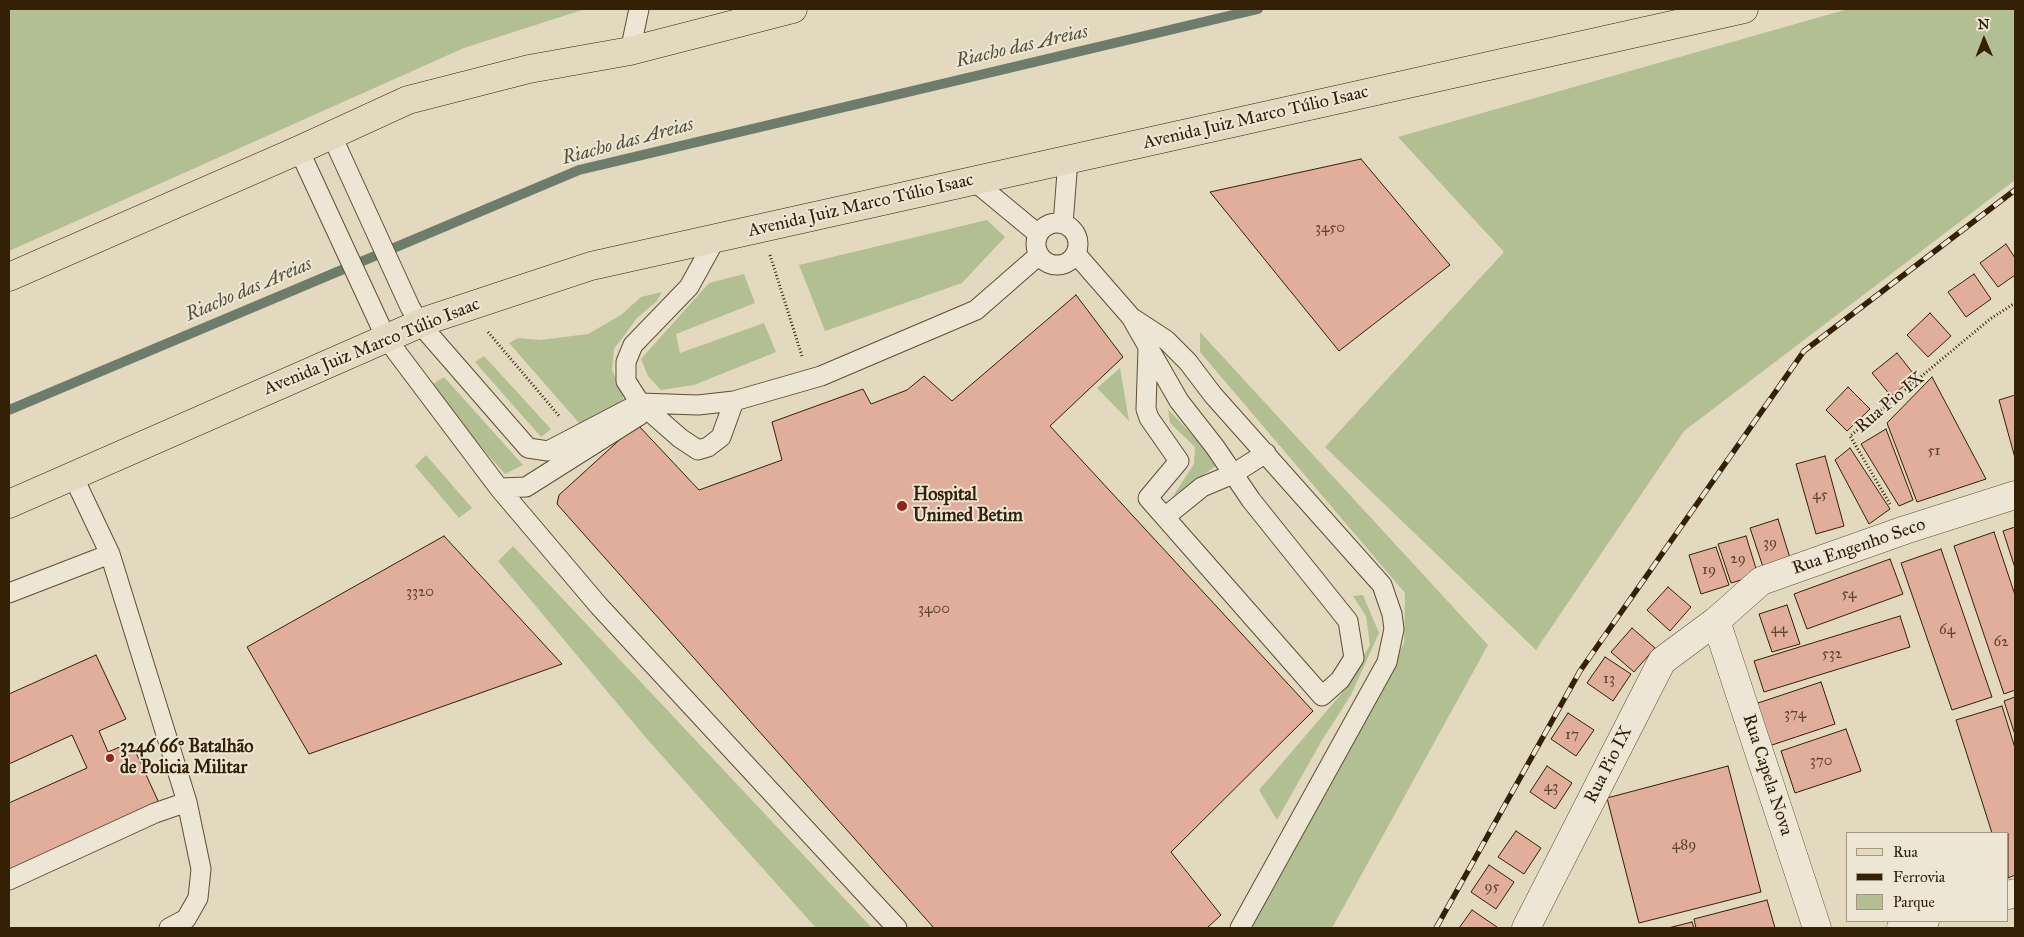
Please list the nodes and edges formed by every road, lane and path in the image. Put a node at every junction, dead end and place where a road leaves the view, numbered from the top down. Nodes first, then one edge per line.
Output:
1 (639, 9) edge
2 (1744, 9) edge
3 (774, 11) edge
4 (630, 51) junction
5 (331, 134) junction
6 (299, 150) junction
7 (1068, 160) junction
8 (974, 180) junction
9 (1063, 224) junction
10 (763, 228) junction
11 (1038, 234) junction
12 (716, 238) junction
13 (1076, 254) junction
14 (1039, 256) junction
15 (9, 276) edge
16 (2015, 303) edge
17 (467, 307) junction
18 (415, 316) junction
19 (1132, 318) junction
20 (381, 329) junction
21 (1148, 348) junction
22 (822, 376) junction
23 (734, 401) junction
24 (644, 407) junction
25 (576, 435) junction
26 (1266, 453) junction
27 (1233, 474) junction
28 (73, 476) junction
29 (498, 488) junction
30 (2015, 495) edge
31 (9, 504) edge
32 (1164, 517) junction
33 (1905, 530) junction
34 (110, 554) junction
35 (9, 593) edge
36 (1716, 621) junction
37 (187, 802) junction
38 (9, 880) edge
39 (1921, 922) edge
40 (169, 928) edge
41 (897, 928) edge
42 (1240, 928) edge
43 (1526, 928) edge
44 (1817, 928) edge
45 (1900, 928) edge

1 - 4 lane
2 - 7 main road, Avenida Juiz Marco Túlio Isaac
3 - 4 main road
4 - 5 main road
5 - 6 main road
5 - 18 lane
6 - 15 main road
6 - 20 lane
7 - 8 main road, Avenida Juiz Marco Túlio Isaac
7 - 9 lane
8 - 10 main road, Avenida Juiz Marco Túlio Isaac
8 - 11 lane
9 - 11 lane
9 - 13 lane
10 - 12 main road, Avenida Juiz Marco Túlio Isaac
10 - 22 path
11 - 14 lane
12 - 17 main road, Avenida Juiz Marco Túlio Isaac
12 - 24 lane
13 - 14 lane
13 - 19 lane
14 - 22 lane
16 - 33 path, Rua Pio IX
17 - 18 main road, Avenida Juiz Marco Túlio Isaac
17 - 25 path
18 - 20 main road, Avenida Juiz Marco Túlio Isaac
18 - 25 lane
19 - 21 lane
19 - 26 lane
20 - 28 main road, Avenida Juiz Marco Túlio Isaac
20 - 29 lane
21 - 27 lane
21 - 32 lane
22 - 23 lane
23 - 24 lane
23 - 24 lane
24 - 25 lane
24 - 29 lane
26 - 27 lane
26 - 42 lane
27 - 32 lane
27 - 32 lane
28 - 31 main road, Avenida Juiz Marco Túlio Isaac
28 - 34 lane
29 - 41 lane
30 - 33 street, Rua Engenho Seco
33 - 36 street, Rua Engenho Seco
34 - 35 lane
34 - 37 lane
36 - 43 street, Rua Pio IX
36 - 44 street, Rua Capela Nova
37 - 38 lane
37 - 40 lane
39 - 45 street

